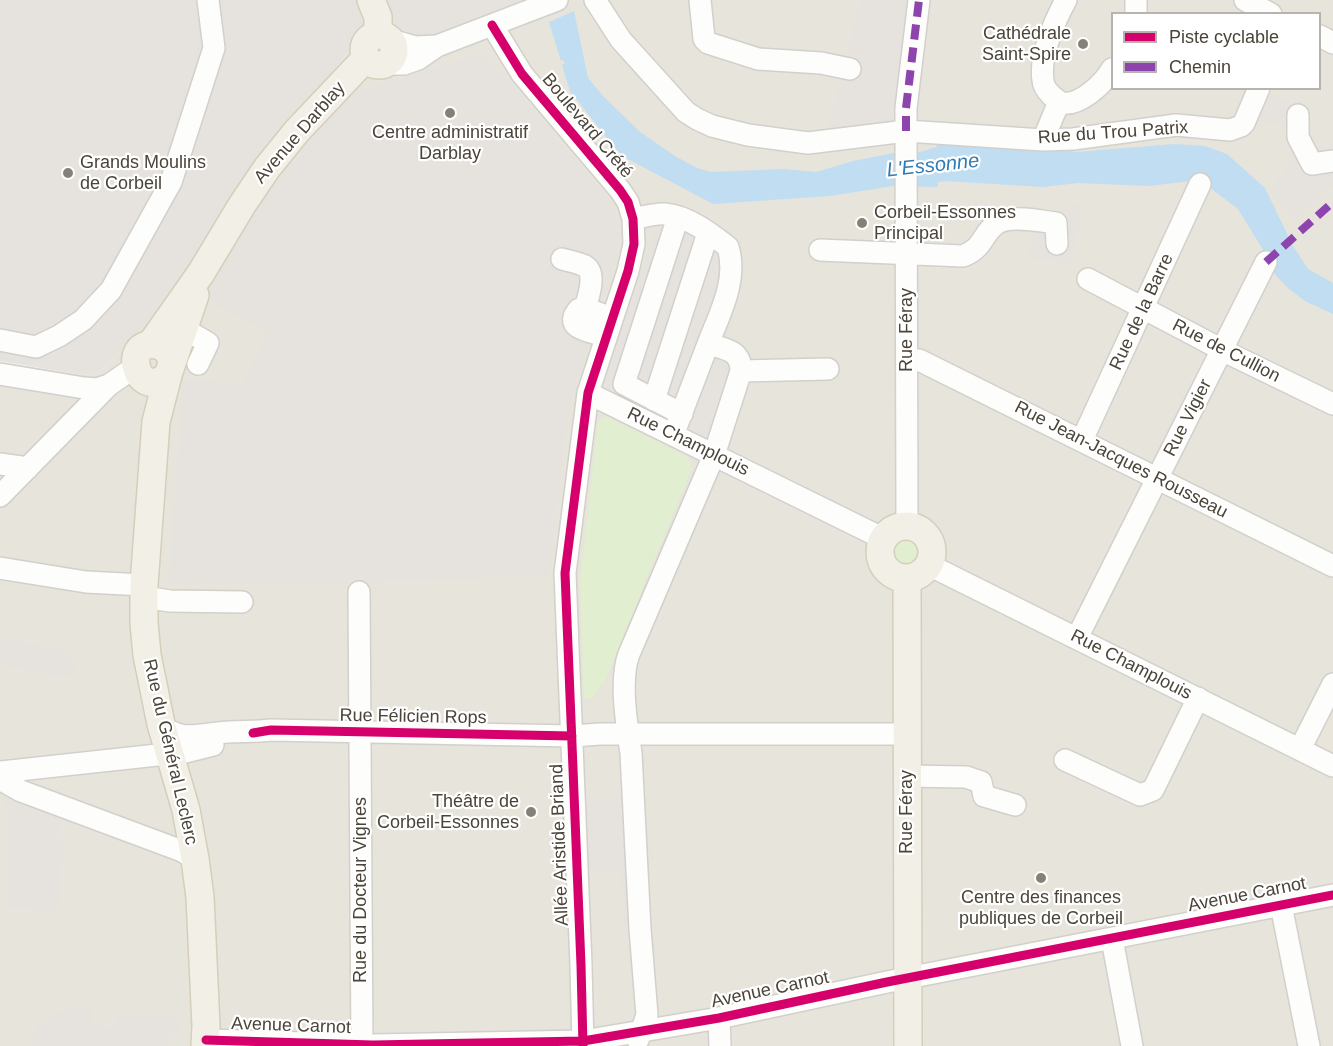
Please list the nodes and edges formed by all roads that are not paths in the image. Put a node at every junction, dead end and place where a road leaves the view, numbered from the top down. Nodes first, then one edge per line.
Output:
1 (208, 0) edge
2 (371, 0) edge
3 (557, 0) edge
4 (595, 0) edge
5 (700, 0) edge
6 (919, 0) edge
7 (1066, 0) edge
8 (1245, 0) edge
9 (1267, 9) edge
10 (492, 25) junction
11 (380, 49) junction
12 (850, 69) dead end
13 (1111, 72) edge
14 (1257, 97) edge
15 (1059, 102) junction
16 (1298, 115) dead end
17 (906, 131) junction
18 (1043, 140) junction
19 (1333, 162) edge
20 (1200, 184) dead end
21 (678, 217) junction
22 (633, 219) junction
23 (708, 233) junction
24 (1057, 244) dead end
25 (820, 250) dead end
26 (908, 255) junction
27 (562, 259) dead end
28 (1266, 262) dead end
29 (1088, 279) dead end
30 (1144, 308) junction
31 (176, 324) junction
32 (609, 327) junction
33 (0, 340) edge
34 (151, 344) junction
35 (708, 344) junction
36 (1222, 350) junction
37 (907, 361) junction
38 (179, 366) junction
39 (828, 369) dead end
40 (741, 371) junction
41 (138, 372) junction
42 (0, 374) edge
43 (109, 385) junction
44 (588, 393) junction
45 (654, 400) junction
46 (1333, 405) edge
47 (682, 414) junction
48 (156, 422) junction
49 (674, 434) junction
50 (1082, 440) junction
51 (714, 455) junction
52 (0, 464) edge
53 (28, 468) junction
54 (1158, 478) junction
55 (0, 496) edge
56 (896, 532) junction
57 (1333, 566) edge
58 (0, 568) edge
59 (918, 572) junction
60 (358, 592) dead end
61 (144, 595) junction
62 (242, 602) dead end
63 (1077, 638) junction
64 (1333, 684) edge
65 (1198, 699) junction
66 (161, 724) junction
67 (253, 733) junction
68 (360, 733) junction
69 (908, 734) junction
70 (629, 735) junction
71 (572, 736) junction
72 (1300, 749) junction
73 (169, 753) junction
74 (1065, 760) dead end
75 (1333, 766) edge
76 (1, 772) edge
77 (908, 777) junction
78 (1015, 805) dead end
79 (195, 859) junction
80 (1333, 895) edge
81 (1281, 905) junction
82 (1112, 939) junction
83 (908, 978) junction
84 (719, 1018) junction
85 (639, 1038) edge
86 (205, 1043) edge
87 (583, 1043) edge
88 (362, 1045) edge
89 (720, 1046) edge
90 (908, 1046) edge
91 (1132, 1046) edge
92 (1309, 1046) edge

1 - 33 street
2 - 11 main road
3 - 10 street
4 - 17 street, Rue du Trou Patrix
5 - 12 street
6 - 17 street, Rue Féray
7 - 15 street
8 - 9 street
10 - 11 street
10 - 22 street, Boulevard Crété
11 - 31 main road, Avenue Darblay
13 - 15 street
14 - 18 street, Rue du Trou Patrix
15 - 18 street
16 - 19 street
17 - 18 street, Rue du Trou Patrix
17 - 26 street, Rue Féray
20 - 30 street, Rue de la Barre
21 - 22 street
21 - 23 street
21 - 45 street
22 - 32 street, Boulevard Crété
23 - 35 street
23 - 45 street
24 - 26 street
25 - 26 street
26 - 37 street, Rue Féray
27 - 32 street
28 - 36 street, Rue Vigier
29 - 30 street, Rue de Cullion
30 - 36 street, Rue de Cullion
30 - 50 street, Rue de la Barre
31 - 34 main road, Avenue Darblay
31 - 38 main road, Avenue Darblay
32 - 44 street, Boulevard Crété
34 - 38 main road
34 - 41 main road, Avenue Darblay
35 - 40 street
35 - 47 street
36 - 46 street, Rue de Cullion
36 - 54 street, Rue Vigier
37 - 50 street, Rue Jean-Jacques Rousseau
37 - 56 street, Rue Féray
38 - 41 main road
38 - 48 main road, Rue du Général Leclerc
39 - 40 street
40 - 51 street
41 - 43 street, Avenue Darblay
41 - 48 main road, Rue du Général Leclerc
42 - 43 street
43 - 53 street, Avenue Darblay
44 - 49 street, Rue Champlouis
44 - 71 street, Allée Aristide Briand
45 - 47 street
47 - 49 street
48 - 61 main road, Rue du Général Leclerc
49 - 51 street, Rue Champlouis
50 - 54 street, Rue Jean-Jacques Rousseau
51 - 56 street, Rue Champlouis
51 - 70 street
52 - 53 street
53 - 55 street, Avenue Darblay
54 - 57 street, Rue Jean-Jacques Rousseau
54 - 63 street, Rue Vigier
56 - 59 main road
56 - 59 main road
58 - 61 street
59 - 63 street, Rue Champlouis
59 - 69 main road, Rue Féray
60 - 68 street, Rue du Docteur Vignes
61 - 62 street
61 - 66 main road, Rue du Général Leclerc
63 - 65 street, Rue Champlouis
64 - 72 street
65 - 72 street, Rue Champlouis
65 - 74 street
66 - 67 street, Rue Félicien Rops
66 - 73 main road, Rue du Général Leclerc
67 - 68 street, Rue Félicien Rops
67 - 73 street, Rue Félicien Rops
68 - 71 street, Rue Félicien Rops
68 - 88 street, Rue du Docteur Vignes
69 - 70 street, Rue Félicien Rops
69 - 77 main road, Rue Féray
70 - 71 street, Rue Félicien Rops
70 - 85 street
71 - 87 street, Allée Aristide Briand
72 - 75 street, Rue Champlouis
73 - 76 street, Rue Félicien Rops
73 - 79 main road, Rue du Général Leclerc
76 - 79 street
77 - 78 street
77 - 83 main road, Rue Féray
79 - 86 main road, Rue du Général Leclerc
80 - 81 street, Avenue Carnot
81 - 82 street, Avenue Carnot
81 - 92 street
82 - 83 street, Avenue Carnot
82 - 91 street
83 - 84 street, Avenue Carnot
83 - 90 main road, Rue Féray
84 - 85 street, Avenue Carnot
84 - 89 street
85 - 87 street, Avenue Carnot
86 - 88 street, Avenue Carnot
87 - 88 street, Avenue Carnot

